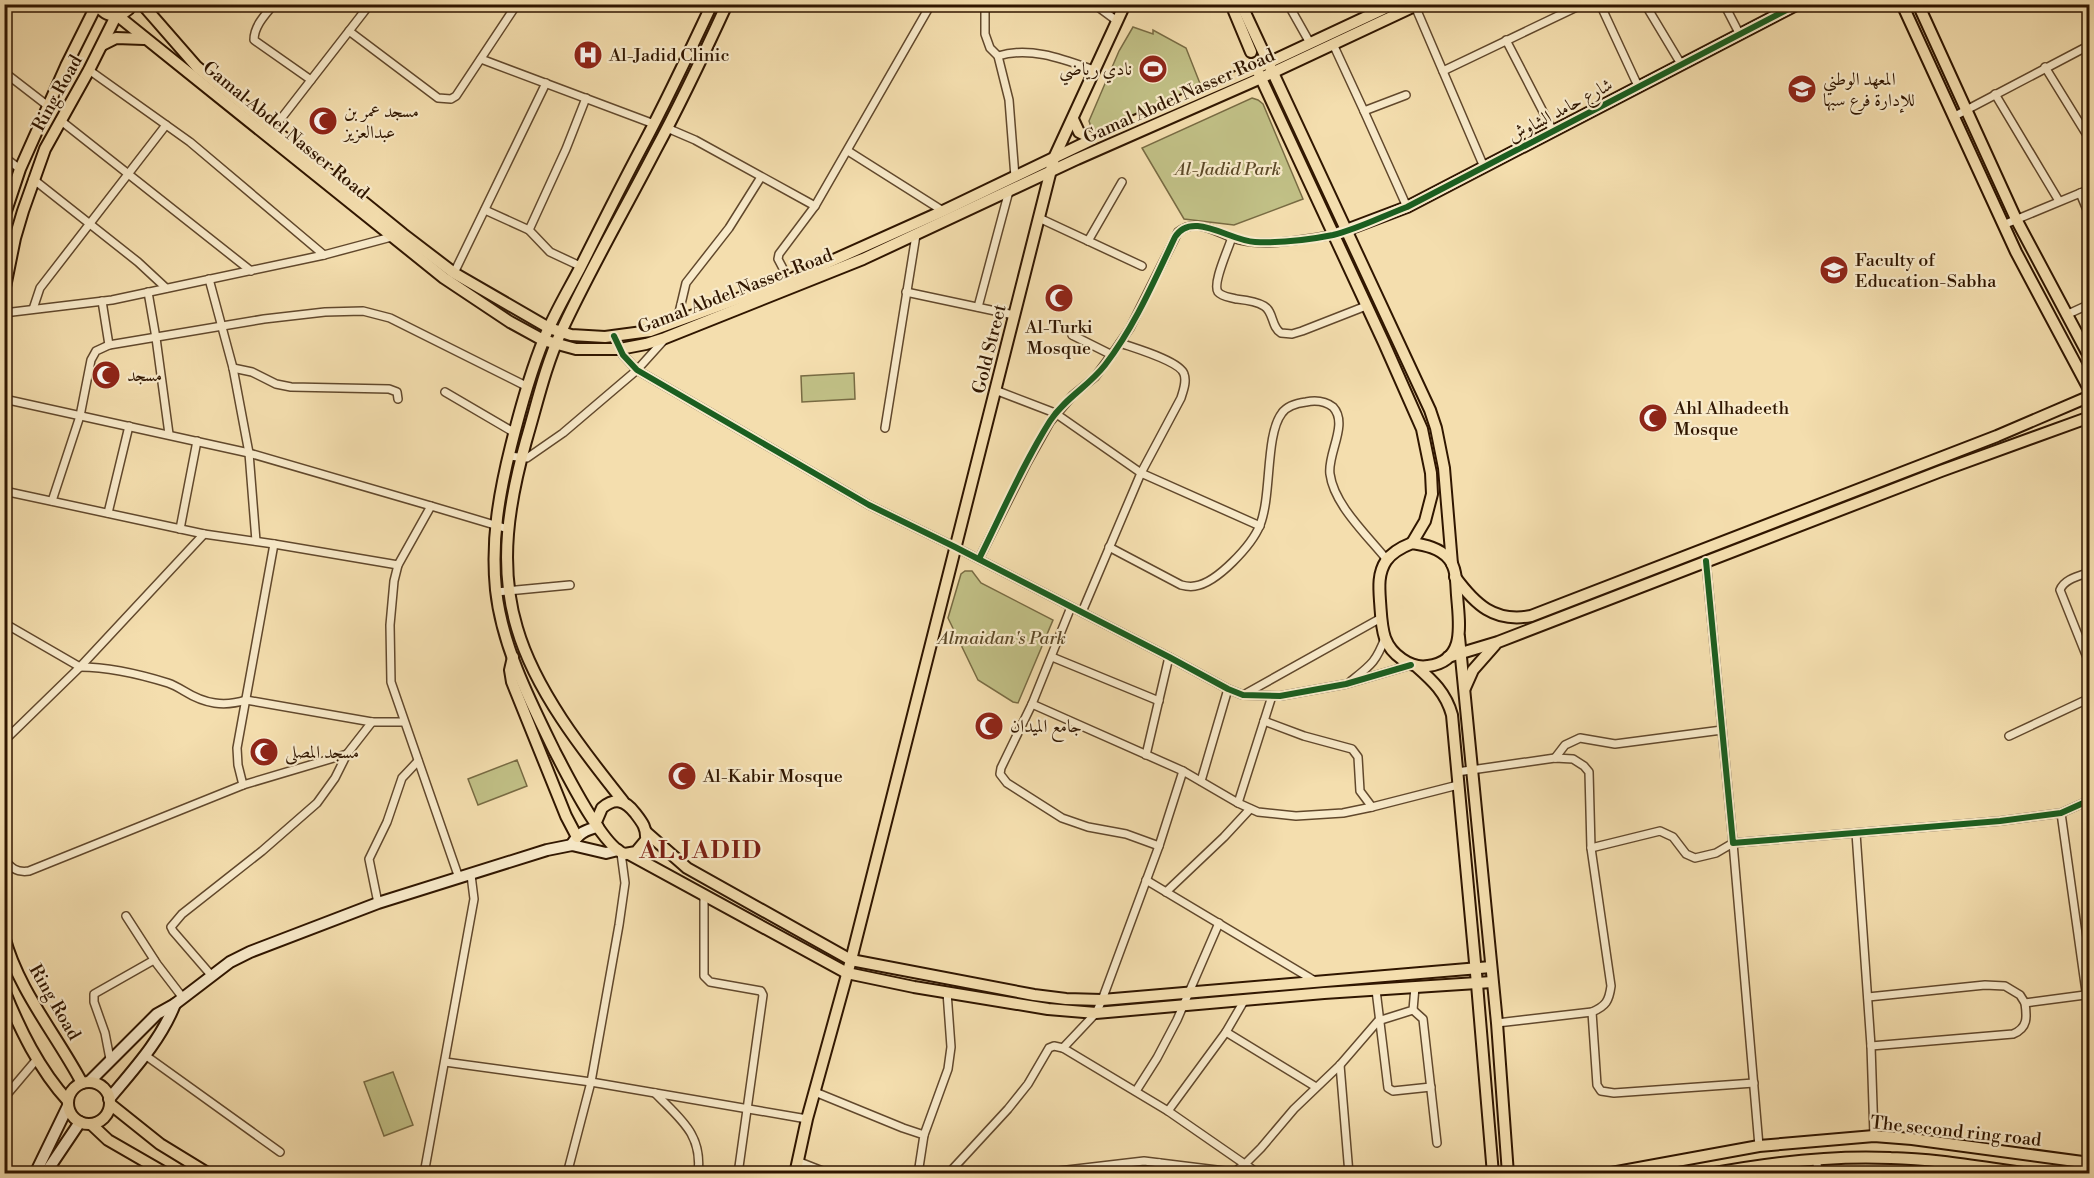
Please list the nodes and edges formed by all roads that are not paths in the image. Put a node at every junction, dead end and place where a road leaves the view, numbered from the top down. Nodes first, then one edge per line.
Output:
1 (11, 4) edge
2 (97, 4) edge
3 (133, 4) edge
4 (142, 4) edge
5 (155, 4) edge
6 (274, 4) edge
7 (370, 4) edge
8 (517, 4) edge
9 (931, 4) edge
10 (985, 4) edge
11 (1094, 4) edge
12 (1125, 4) edge
13 (1232, 4) edge
14 (1241, 4) edge
15 (1288, 4) edge
16 (1394, 4) edge
17 (1583, 4) edge
18 (1600, 4) edge
19 (1645, 4) edge
20 (1724, 4) edge
21 (1798, 4) edge
22 (1902, 4) edge
23 (1918, 4) edge
24 (711, 5) edge
25 (1417, 5) edge
26 (726, 7) edge
27 (4, 16) edge
28 (117, 16) junction
29 (1117, 21) junction
30 (160, 25) junction
31 (349, 31) junction
32 (1739, 33) junction
33 (147, 40) junction
34 (1506, 40) junction
35 (1310, 43) junction
36 (1333, 44) junction
37 (102, 45) junction
38 (2090, 45) edge
39 (1251, 52) joint
40 (998, 56) junction
41 (480, 59) junction
42 (1681, 64) junction
43 (1270, 67) junction
44 (2045, 67) junction
45 (89, 70) junction
46 (1094, 70) junction
47 (1443, 71) junction
48 (4, 72) edge
49 (1259, 73) junction
50 (311, 80) junction
51 (546, 83) junction
52 (1638, 86) junction
53 (1406, 94) dead end
54 (1995, 94) junction
55 (586, 98) junction
56 (48, 106) junction
57 (1966, 110) junction
58 (1364, 111) junction
59 (1953, 117) junction
60 (1072, 119) junction
61 (60, 120) junction
62 (654, 124) junction
63 (166, 125) junction
64 (668, 128) junction
65 (273, 129) junction
66 (1553, 131) junction
67 (2089, 139) edge
68 (1093, 140) junction
69 (848, 151) junction
70 (4, 157) edge
71 (1054, 158) junction
72 (1484, 167) junction
73 (20, 169) junction
74 (1051, 172) junction
75 (129, 173) junction
76 (761, 177) junction
77 (1015, 177) junction
78 (33, 178) junction
79 (1122, 182) dead end
80 (2090, 189) edge
81 (1009, 191) junction
82 (2080, 193) junction
83 (2059, 201) junction
84 (815, 206) junction
85 (1407, 207) junction
86 (485, 210) junction
87 (944, 211) junction
88 (4, 217) edge
89 (2090, 217) edge
90 (1039, 218) junction
91 (2016, 219) junction
92 (92, 224) junction
93 (2003, 225) junction
94 (529, 230) junction
95 (1346, 230) junction
96 (403, 234) junction
97 (916, 235) junction
98 (1333, 235) junction
99 (392, 237) junction
100 (1232, 237) junction
101 (10, 240) edge
102 (1088, 241) junction
103 (324, 255) junction
104 (580, 266) junction
105 (1142, 266) dead end
106 (250, 271) junction
107 (454, 273) junction
108 (209, 279) junction
109 (789, 280) junction
110 (166, 288) junction
111 (4, 292) edge
112 (148, 292) junction
113 (906, 292) junction
114 (102, 301) junction
115 (2090, 304) edge
116 (1366, 306) junction
117 (978, 307) junction
118 (33, 309) junction
119 (4, 313) edge
120 (1014, 315) junction
121 (2066, 315) junction
122 (677, 321) junction
123 (223, 326) junction
124 (549, 328) junction
125 (561, 332) junction
126 (1072, 335) dead end
127 (614, 336) junction
128 (156, 338) junction
129 (665, 338) junction
130 (543, 340) junction
131 (1120, 343) junction
132 (556, 344) junction
133 (109, 345) junction
134 (620, 349) junction
135 (1112, 355) junction
136 (2090, 358) edge
137 (233, 368) junction
138 (637, 370) junction
139 (528, 387) junction
140 (995, 390) junction
141 (445, 392) dead end
142 (2089, 397) edge
143 (4, 399) edge
144 (398, 399) dead end
145 (1055, 413) junction
146 (80, 416) junction
147 (2090, 417) edge
148 (129, 426) junction
149 (885, 428) dead end
150 (514, 433) junction
151 (169, 434) junction
152 (196, 441) junction
153 (249, 453) junction
154 (508, 456) junction
155 (521, 459) junction
156 (1141, 473) junction
157 (4, 491) edge
158 (52, 501) junction
159 (431, 506) junction
160 (108, 513) junction
161 (495, 525) junction
162 (1260, 526) junction
163 (180, 529) junction
164 (508, 529) junction
165 (204, 534) junction
166 (256, 541) junction
167 (1412, 543) junction
168 (274, 544) junction
169 (955, 547) junction
170 (1109, 548) junction
171 (979, 559) junction
172 (1387, 560) junction
173 (1706, 561) junction
174 (1452, 564) junction
175 (398, 565) junction
176 (2090, 572) edge
177 (1455, 577) junction
178 (570, 585) dead end
179 (509, 591) junction
180 (496, 592) junction
181 (1071, 606) junction
182 (1082, 612) junction
183 (1381, 618) junction
184 (4, 623) edge
185 (1460, 637) junction
186 (1385, 638) junction
187 (1498, 642) junction
188 (1461, 654) junction
189 (513, 657) junction
190 (1052, 657) junction
191 (1169, 657) junction
192 (1448, 657) junction
193 (2090, 665) edge
194 (1414, 666) junction
195 (80, 667) junction
196 (1346, 684) junction
197 (1464, 688) junction
198 (1228, 689) junction
199 (1243, 695) junction
200 (1272, 696) junction
201 (2090, 698) edge
202 (246, 700) junction
203 (1159, 701) junction
204 (1032, 704) junction
205 (1264, 721) junction
206 (372, 722) junction
207 (405, 722) junction
208 (1722, 730) junction
209 (2009, 736) dead end
210 (4, 741) edge
211 (347, 754) junction
212 (1146, 755) junction
213 (1555, 758) junction
214 (418, 761) junction
215 (1472, 770) junction
216 (1183, 771) junction
217 (1457, 772) junction
218 (1201, 781) junction
219 (243, 785) junction
220 (1458, 785) junction
221 (2090, 800) edge
222 (623, 801) junction
223 (1238, 803) junction
224 (1372, 807) junction
225 (1250, 809) junction
226 (2061, 813) junction
227 (597, 825) junction
228 (646, 832) junction
229 (1856, 833) junction
230 (574, 841) junction
231 (1733, 843) junction
232 (1159, 846) junction
233 (1592, 848) junction
234 (622, 852) junction
235 (4, 858) edge
236 (471, 875) junction
237 (459, 878) junction
238 (1146, 880) junction
239 (1166, 892) junction
240 (704, 895) junction
241 (378, 903) junction
242 (126, 916) dead end
243 (1219, 923) junction
244 (4, 936) edge
245 (154, 960) junction
246 (851, 960) junction
247 (1491, 967) junction
248 (1476, 969) junction
249 (847, 973) junction
250 (2086, 973) edge
251 (211, 975) junction
252 (1315, 981) junction
253 (1492, 982) junction
254 (1478, 984) junction
255 (1415, 987) junction
256 (4, 990) edge
257 (1376, 990) junction
258 (947, 992) junction
259 (1187, 992) junction
260 (2085, 995) junction
261 (1868, 997) junction
262 (1102, 1000) junction
263 (179, 1001) junction
264 (1244, 1001) junction
265 (2025, 1003) junction
266 (1182, 1006) junction
267 (1413, 1010) junction
268 (1592, 1012) junction
269 (1096, 1013) junction
270 (2090, 1020) edge
271 (1378, 1021) junction
272 (1497, 1023) junction
273 (1226, 1032) junction
274 (1871, 1046) junction
275 (1063, 1048) junction
276 (145, 1055) junction
277 (37, 1059) junction
278 (110, 1059) junction
279 (445, 1062) junction
280 (1340, 1065) junction
281 (86, 1082) junction
282 (591, 1082) junction
283 (1754, 1083) junction
284 (1316, 1087) junction
285 (1431, 1087) junction
286 (1136, 1091) junction
287 (815, 1092) junction
288 (655, 1093) junction
289 (4, 1098) edge
290 (110, 1102) junction
291 (68, 1103) junction
292 (748, 1109) junction
293 (1168, 1111) junction
294 (807, 1119) junction
295 (85, 1123) junction
296 (924, 1135) junction
297 (1874, 1136) junction
298 (1437, 1143) dead end
299 (1760, 1146) junction
300 (280, 1152) dead end
301 (1816, 1159) junction
302 (797, 1161) junction
303 (1159, 1163) junction
304 (2090, 1163) edge
305 (1245, 1164) junction
306 (1107, 1166) junction
307 (1953, 1169) edge
308 (698, 1172) edge
309 (35, 1173) edge
310 (45, 1173) edge
311 (167, 1173) edge
312 (209, 1173) edge
313 (424, 1173) edge
314 (567, 1173) edge
315 (723, 1173) edge
316 (738, 1173) edge
317 (795, 1173) edge
318 (830, 1173) edge
319 (918, 1173) edge
320 (948, 1173) edge
321 (1033, 1173) edge
322 (1111, 1173) edge
323 (1166, 1173) edge
324 (1233, 1173) edge
325 (1259, 1173) edge
326 (1348, 1173) edge
327 (1493, 1173) edge
328 (1508, 1173) edge
329 (1606, 1173) edge
330 (1709, 1173) edge
331 (1819, 1173) edge
332 (2032, 1173) edge

1 - 27 street
2 - 28 main road, Gamal Abdel Nasser Road
2 - 56 main road, Ring Road
3 - 28 main road
4 - 30 main road, Gamal Abdel Nasser Road
5 - 30 main road
6 - 50 street
7 - 31 street
8 - 41 street
9 - 69 street
10 - 40 street
11 - 29 street
12 - 29 main road, Gold Street
13 - 39 main road
14 - 43 main road
15 - 35 street
16 - 35 main road, Gamal Abdel Nasser Road
17 - 34 street
18 - 52 street
19 - 42 street
20 - 32 street
21 - 32 street, شارع حامد الشاوش
22 - 59 main road
23 - 57 main road
24 - 26 street
24 - 62 main road
25 - 36 main road, Gamal Abdel Nasser Road
25 - 47 street
26 - 64 main road
28 - 33 main road, Gamal Abdel Nasser Road
28 - 37 main road, Ring Road
29 - 46 main road, Gold Street
30 - 65 main road, Gamal Abdel Nasser Road
31 - 41 street
31 - 50 street
32 - 42 street, شارع حامد الشاوش
33 - 37 main road
33 - 99 main road, Gamal Abdel Nasser Road
34 - 47 street
34 - 66 street
35 - 43 main road, Gamal Abdel Nasser Road
36 - 43 main road, Gamal Abdel Nasser Road
36 - 58 street
37 - 45 main road, Ring Road
38 - 44 street
39 - 49 street
40 - 46 street
40 - 77 street
41 - 51 street
42 - 52 street, شارع حامد الشاوش
43 - 49 main road, Gamal Abdel Nasser Road
43 - 95 main road
44 - 54 street
44 - 67 street
45 - 61 main road, Ring Road
45 - 63 street
46 - 60 main road, Gold Street
47 - 72 street
48 - 56 street
49 - 68 main road, Gamal Abdel Nasser Road
49 - 74 main road, Gamal Abdel Nasser Road
49 - 98 main road
50 - 65 street
51 - 55 street
51 - 86 street
52 - 66 street, شارع حامد الشاوش
53 - 58 street
54 - 57 street
54 - 83 street
55 - 62 street
55 - 94 street
56 - 73 main road, Ring Road
57 - 59 street
57 - 91 main road
58 - 85 street
59 - 93 main road
60 - 68 main road
60 - 71 main road, Gold Street
61 - 75 street
61 - 78 main road, Ring Road
62 - 104 main road
63 - 75 street
63 - 103 street
64 - 76 street
64 - 125 main road
65 - 96 main road, Gamal Abdel Nasser Road
66 - 72 street, شارع حامد الشاوش
68 - 71 main road, Gamal Abdel Nasser Road
69 - 84 street
69 - 87 street
70 - 73 street
71 - 74 main road, Gold Street
71 - 77 main road, Gamal Abdel Nasser Road
72 - 85 street, شارع حامد الشاوش
73 - 88 main road, Ring Road
74 - 81 main road, Gamal Abdel Nasser Road
74 - 90 main road, Gold Street
75 - 92 street
75 - 106 street
76 - 84 street
76 - 122 street
77 - 87 main road, Gamal Abdel Nasser Road
78 - 92 street
78 - 101 main road, Ring Road
79 - 102 street
80 - 82 street
81 - 97 main road, Gamal Abdel Nasser Road
81 - 117 street
82 - 83 street
82 - 89 street
83 - 91 street
84 - 109 street
85 - 95 street, شارع حامد الشاوش
86 - 94 street
86 - 107 street
87 - 109 main road, Gamal Abdel Nasser Road
90 - 102 street
90 - 120 main road, Gold Street
91 - 93 street
91 - 121 main road
92 - 110 street
92 - 118 street
93 - 142 main road
94 - 104 street
95 - 98 street, شارع حامد الشاوش
95 - 174 main road
96 - 99 street
96 - 107 main road, Gamal Abdel Nasser Road
97 - 113 street
97 - 129 main road, Gamal Abdel Nasser Road
98 - 100 street
98 - 116 main road
99 - 103 street
99 - 130 main road, Gamal Abdel Nasser Road
100 - 116 street
100 - 131 street
101 - 111 main road, Ring Road
102 - 105 street
103 - 106 street
104 - 124 main road
106 - 108 street
107 - 124 main road, Gamal Abdel Nasser Road
108 - 110 street
108 - 123 street
109 - 122 main road, Gamal Abdel Nasser Road
110 - 112 street
112 - 114 street
112 - 128 street
113 - 117 street
113 - 149 street
114 - 118 street
114 - 133 street
115 - 121 street
116 - 167 main road
117 - 120 street
118 - 119 street
120 - 140 main road, Gold Street
121 - 136 main road
122 - 127 main road, Gamal Abdel Nasser Road
123 - 128 street
123 - 137 street
123 - 139 street
124 - 125 main road, Gamal Abdel Nasser Road
124 - 130 main road
125 - 127 main road, Gamal Abdel Nasser Road
125 - 132 main road
126 - 135 street
127 - 134 street
128 - 133 street
128 - 151 street
129 - 134 main road, Gamal Abdel Nasser Road
129 - 138 street
130 - 132 main road, Gamal Abdel Nasser Road
130 - 139 main road
131 - 135 street
131 - 156 street
132 - 134 main road, Gamal Abdel Nasser Road
132 - 155 main road
133 - 146 street
134 - 138 street
135 - 145 street
137 - 144 street
137 - 153 street
138 - 155 street
138 - 169 street
139 - 150 main road
140 - 145 street
140 - 169 main road, Gold Street
141 - 150 street
142 - 177 main road
143 - 146 street
145 - 156 street
145 - 171 street
146 - 148 street
146 - 158 street
147 - 173 main road
148 - 151 street
148 - 160 street
150 - 154 main road
151 - 152 street
152 - 153 street
152 - 163 street
153 - 159 street
153 - 166 street
154 - 155 street
154 - 161 main road
155 - 164 main road
156 - 162 street
156 - 170 street
157 - 158 street
158 - 160 street
159 - 161 street
159 - 175 street
160 - 163 street
161 - 164 street
161 - 180 main road
162 - 170 street
162 - 172 street
163 - 165 street
164 - 179 main road
165 - 166 street
165 - 195 street
166 - 168 street
167 - 172 main road
167 - 174 main road
168 - 175 street
168 - 202 street
169 - 171 street
169 - 246 main road, Gold Street
170 - 182 street
171 - 181 street
172 - 183 main road
173 - 187 main road
173 - 208 street
174 - 177 main road
175 - 207 street
176 - 193 street
177 - 185 main road
178 - 179 street
179 - 180 street
179 - 222 main road
180 - 189 main road
181 - 182 street
181 - 190 street
182 - 191 street
183 - 186 main road
183 - 199 street
184 - 195 street
185 - 188 main road
185 - 192 main road
186 - 194 main road
186 - 196 street
187 - 188 main road
187 - 197 main road
188 - 192 main road
188 - 197 main road
189 - 227 main road
189 - 230 main road
190 - 203 street
190 - 204 street
191 - 198 street
191 - 203 street
192 - 194 main road
194 - 196 street
194 - 217 main road
195 - 202 street
195 - 210 street
196 - 200 street
197 - 215 main road
198 - 199 street
198 - 218 street
199 - 200 street
200 - 205 street
201 - 209 street
202 - 206 street
202 - 219 street
203 - 212 street
204 - 212 street
204 - 232 street
205 - 223 street
205 - 224 street
206 - 207 street
206 - 211 street
207 - 214 street
208 - 213 street
208 - 231 street
211 - 219 street
211 - 251 street
212 - 216 street
213 - 215 street
213 - 233 street
214 - 237 street
214 - 241 street
215 - 217 street
215 - 247 main road
216 - 218 street
216 - 232 street
217 - 220 main road
218 - 223 street
219 - 235 street
220 - 224 street
220 - 248 main road
221 - 226 street
222 - 227 main road
222 - 228 main road
223 - 225 street
224 - 225 street
225 - 239 street
226 - 229 street
226 - 250 street
227 - 230 street
227 - 234 main road
228 - 234 main road
228 - 246 main road
229 - 231 street
229 - 261 street
230 - 234 street
230 - 236 street
231 - 233 street
231 - 283 street
232 - 238 street
233 - 268 street
234 - 240 main road
234 - 282 street
236 - 237 street
236 - 279 street
237 - 241 street
238 - 239 street
238 - 262 street
239 - 243 street
240 - 249 main road
240 - 292 street
241 - 251 street
242 - 245 street
243 - 252 street
243 - 259 street
244 - 281 main road, Ring Road
245 - 263 street
245 - 278 street
246 - 249 main road, Gold Street
246 - 262 main road
247 - 248 main road
247 - 253 main road
248 - 252 main road
248 - 254 main road
249 - 258 main road
249 - 287 main road, Gold Street
250 - 260 street
251 - 263 street
252 - 259 main road
253 - 254 main road
253 - 272 main road
254 - 255 main road
254 - 327 main road
255 - 257 main road
255 - 267 street
256 - 277 main road
257 - 264 main road
257 - 271 street
258 - 269 main road
258 - 296 street
259 - 262 main road
259 - 266 street
260 - 265 street
260 - 270 street
261 - 265 street
261 - 274 street
262 - 269 street
263 - 276 street
263 - 278 street
264 - 266 main road
264 - 273 street
265 - 274 street
266 - 269 main road
266 - 286 street
267 - 271 street
267 - 285 street
268 - 272 street
268 - 283 street
269 - 275 street
271 - 280 street
271 - 285 street
272 - 328 main road
273 - 284 street
273 - 293 street
274 - 297 street
275 - 286 street
275 - 320 street
276 - 290 street
276 - 300 street
277 - 289 street
277 - 291 main road
278 - 281 street
279 - 282 street
279 - 313 street
280 - 284 street
280 - 326 street
281 - 290 main road
281 - 291 main road
282 - 288 street
282 - 314 street
283 - 299 street
284 - 305 street
285 - 298 street
286 - 293 street
287 - 294 main road, Gold Street
287 - 296 street
288 - 292 street
288 - 308 street
290 - 295 main road
290 - 312 main road
291 - 295 main road
291 - 309 street
292 - 294 street
292 - 316 street
293 - 305 street
294 - 302 main road, Gold Street
295 - 310 street
295 - 311 main road
296 - 319 street
297 - 299 main road, The second ring road
297 - 304 main road, The second ring road
299 - 329 main road, The second ring road
301 - 307 main road, The second ring road
301 - 330 main road, The second ring road
301 - 331 street
302 - 317 main road, Gold Street
302 - 318 street
303 - 306 street
303 - 323 street
303 - 324 street
305 - 324 street
305 - 325 street
306 - 321 street
306 - 322 street
307 - 332 main road, The second ring road
308 - 315 street

